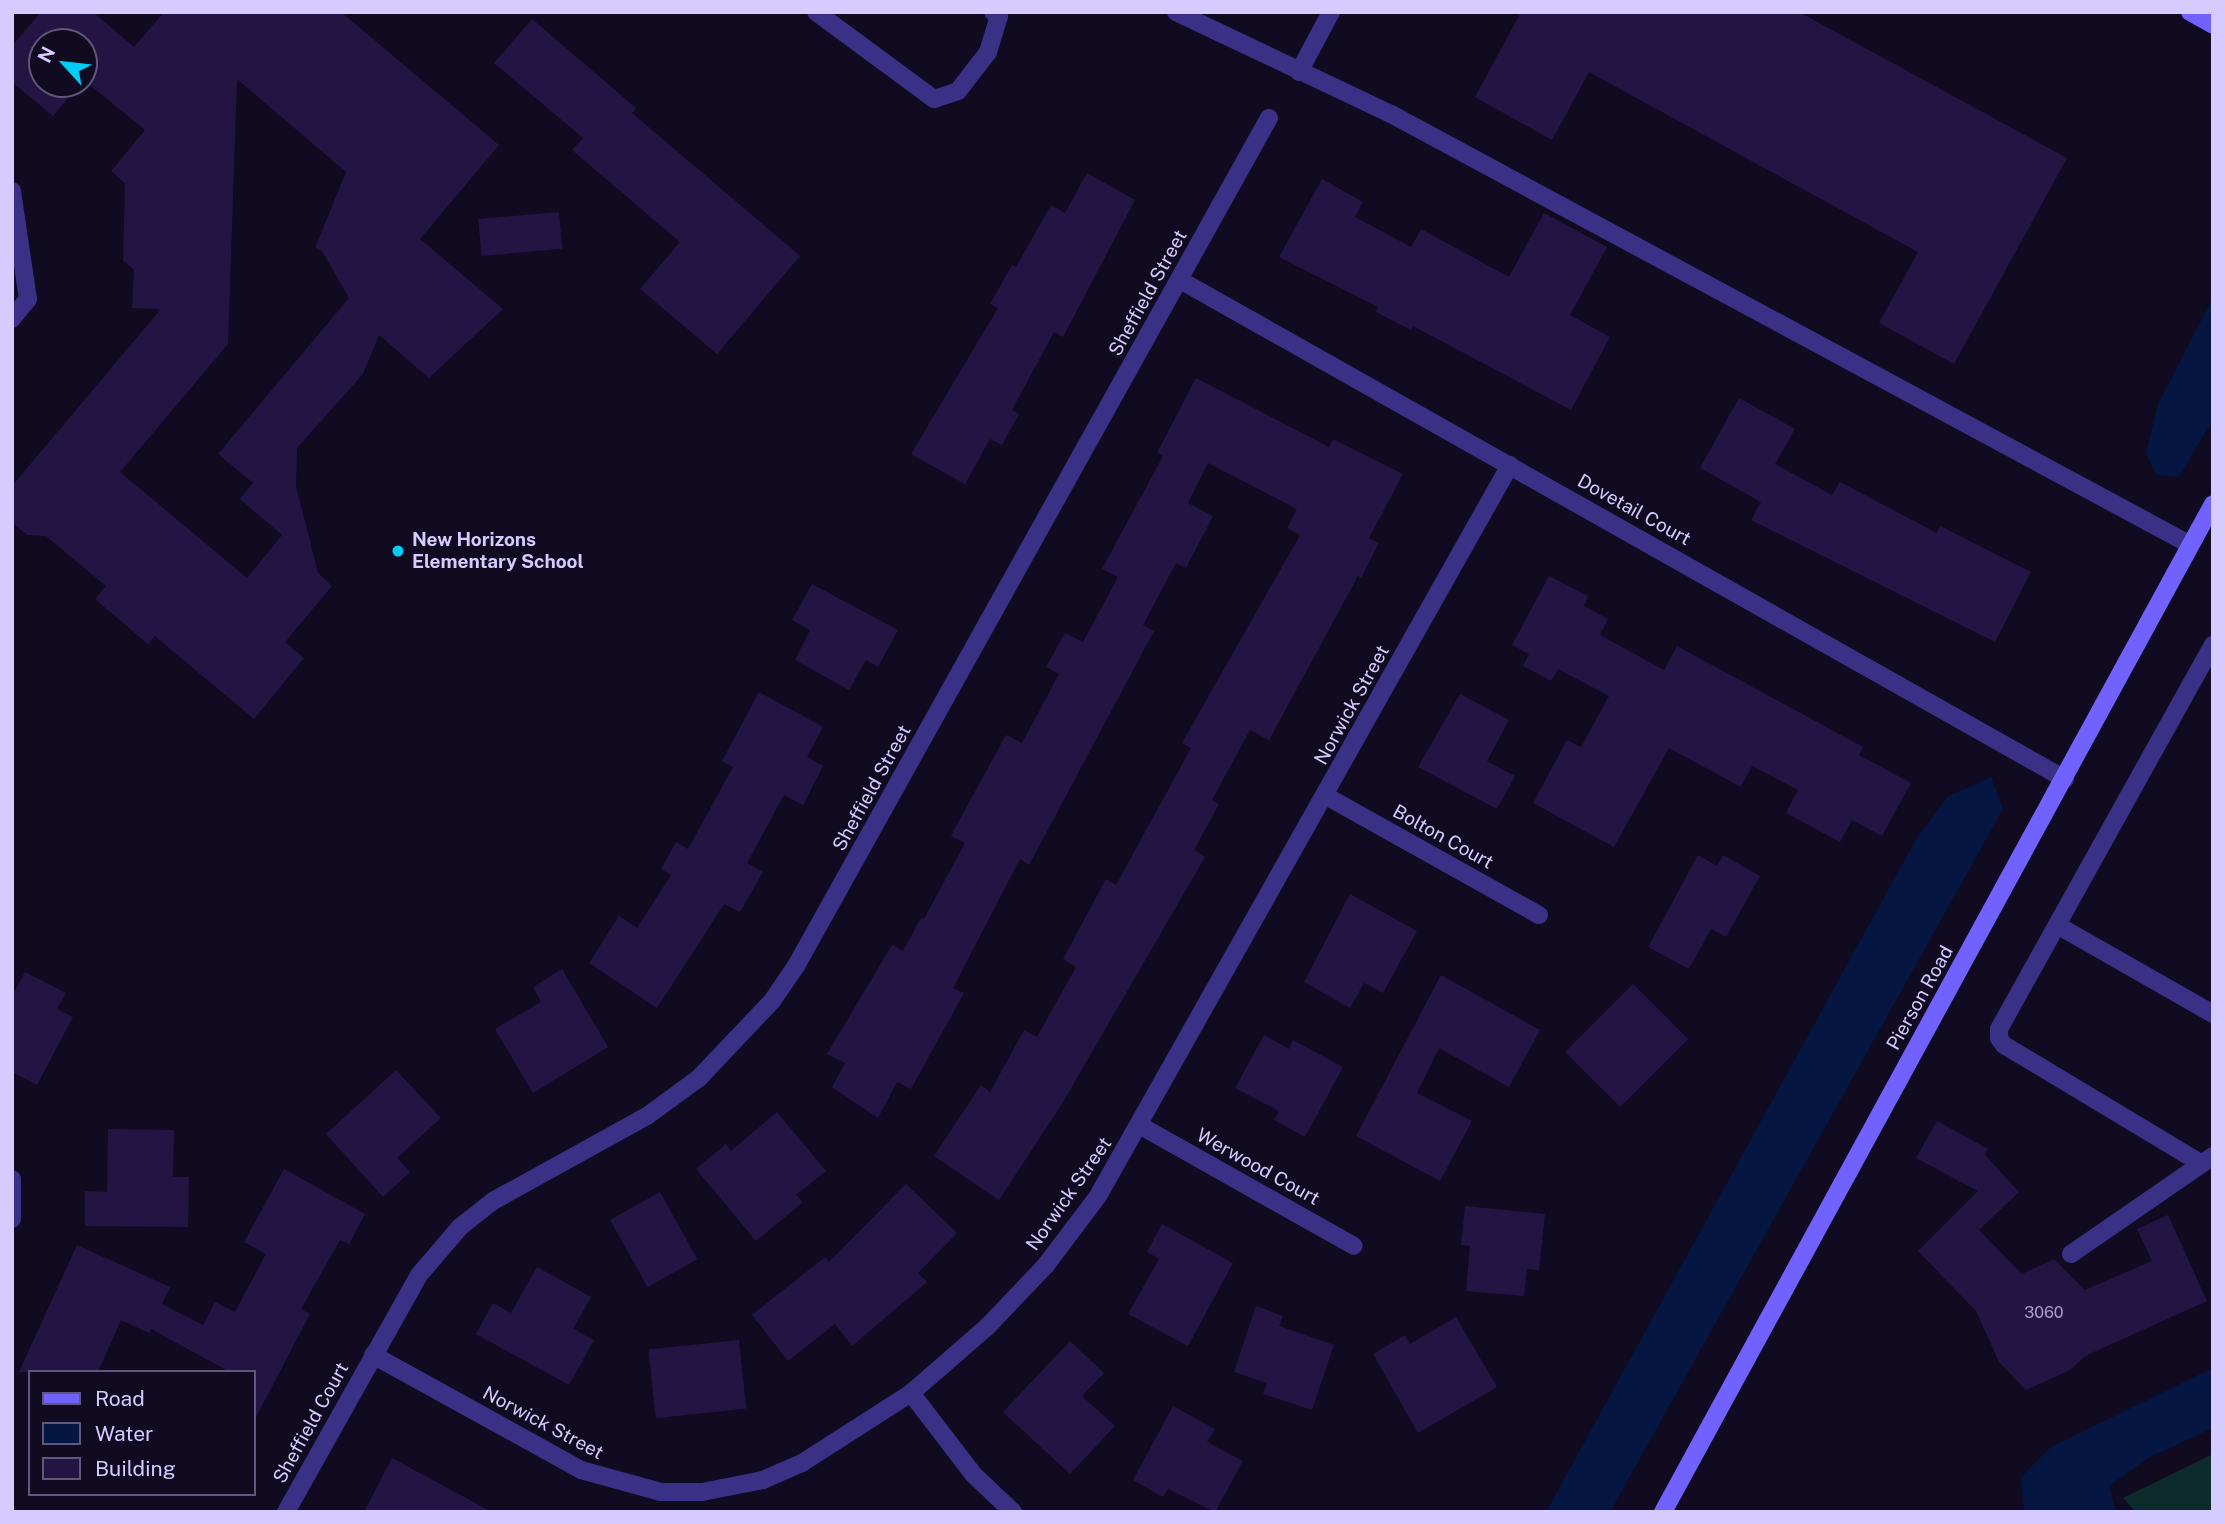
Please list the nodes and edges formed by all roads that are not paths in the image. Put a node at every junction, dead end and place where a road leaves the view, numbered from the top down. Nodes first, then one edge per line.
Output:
1 (817, 12) edge
2 (993, 12) edge
3 (1176, 12) edge
4 (1331, 12) edge
5 (2190, 12) edge
6 (2213, 25) edge
7 (1298, 72) junction
8 (1269, 118) dead end
9 (12, 191) edge
10 (1180, 280) junction
11 (12, 319) edge
12 (1510, 465) junction
13 (2213, 504) edge
14 (2189, 544) junction
15 (2213, 644) edge
16 (2065, 779) junction
17 (1326, 796) junction
18 (1539, 915) dead end
19 (2057, 925) junction
20 (2213, 1014) edge
21 (1141, 1126) junction
22 (2207, 1160) edge
23 (12, 1179) edge
24 (12, 1219) edge
25 (1354, 1246) dead end
26 (2071, 1254) dead end
27 (373, 1355) junction
28 (911, 1393) junction
29 (286, 1512) edge
30 (1013, 1512) edge
31 (1663, 1512) edge

1 - 2 street
3 - 7 street
4 - 7 street
5 - 6 street
7 - 14 street
8 - 10 street, Sheffield Street
9 - 11 street
10 - 12 street, Dovetail Court
10 - 27 street, Sheffield Street
12 - 16 street, Dovetail Court
12 - 17 street, Norwick Street
13 - 14 street, Pierson Road
14 - 16 street, Pierson Road
15 - 19 street
16 - 31 street, Pierson Road
17 - 18 street, Bolton Court
17 - 21 street, Norwick Street
19 - 20 street
19 - 22 street
21 - 25 street, Werwood Court
21 - 28 street, Norwick Street
22 - 26 street
23 - 24 street
27 - 28 street, Norwick Street
27 - 29 street, Sheffield Court
28 - 30 street

